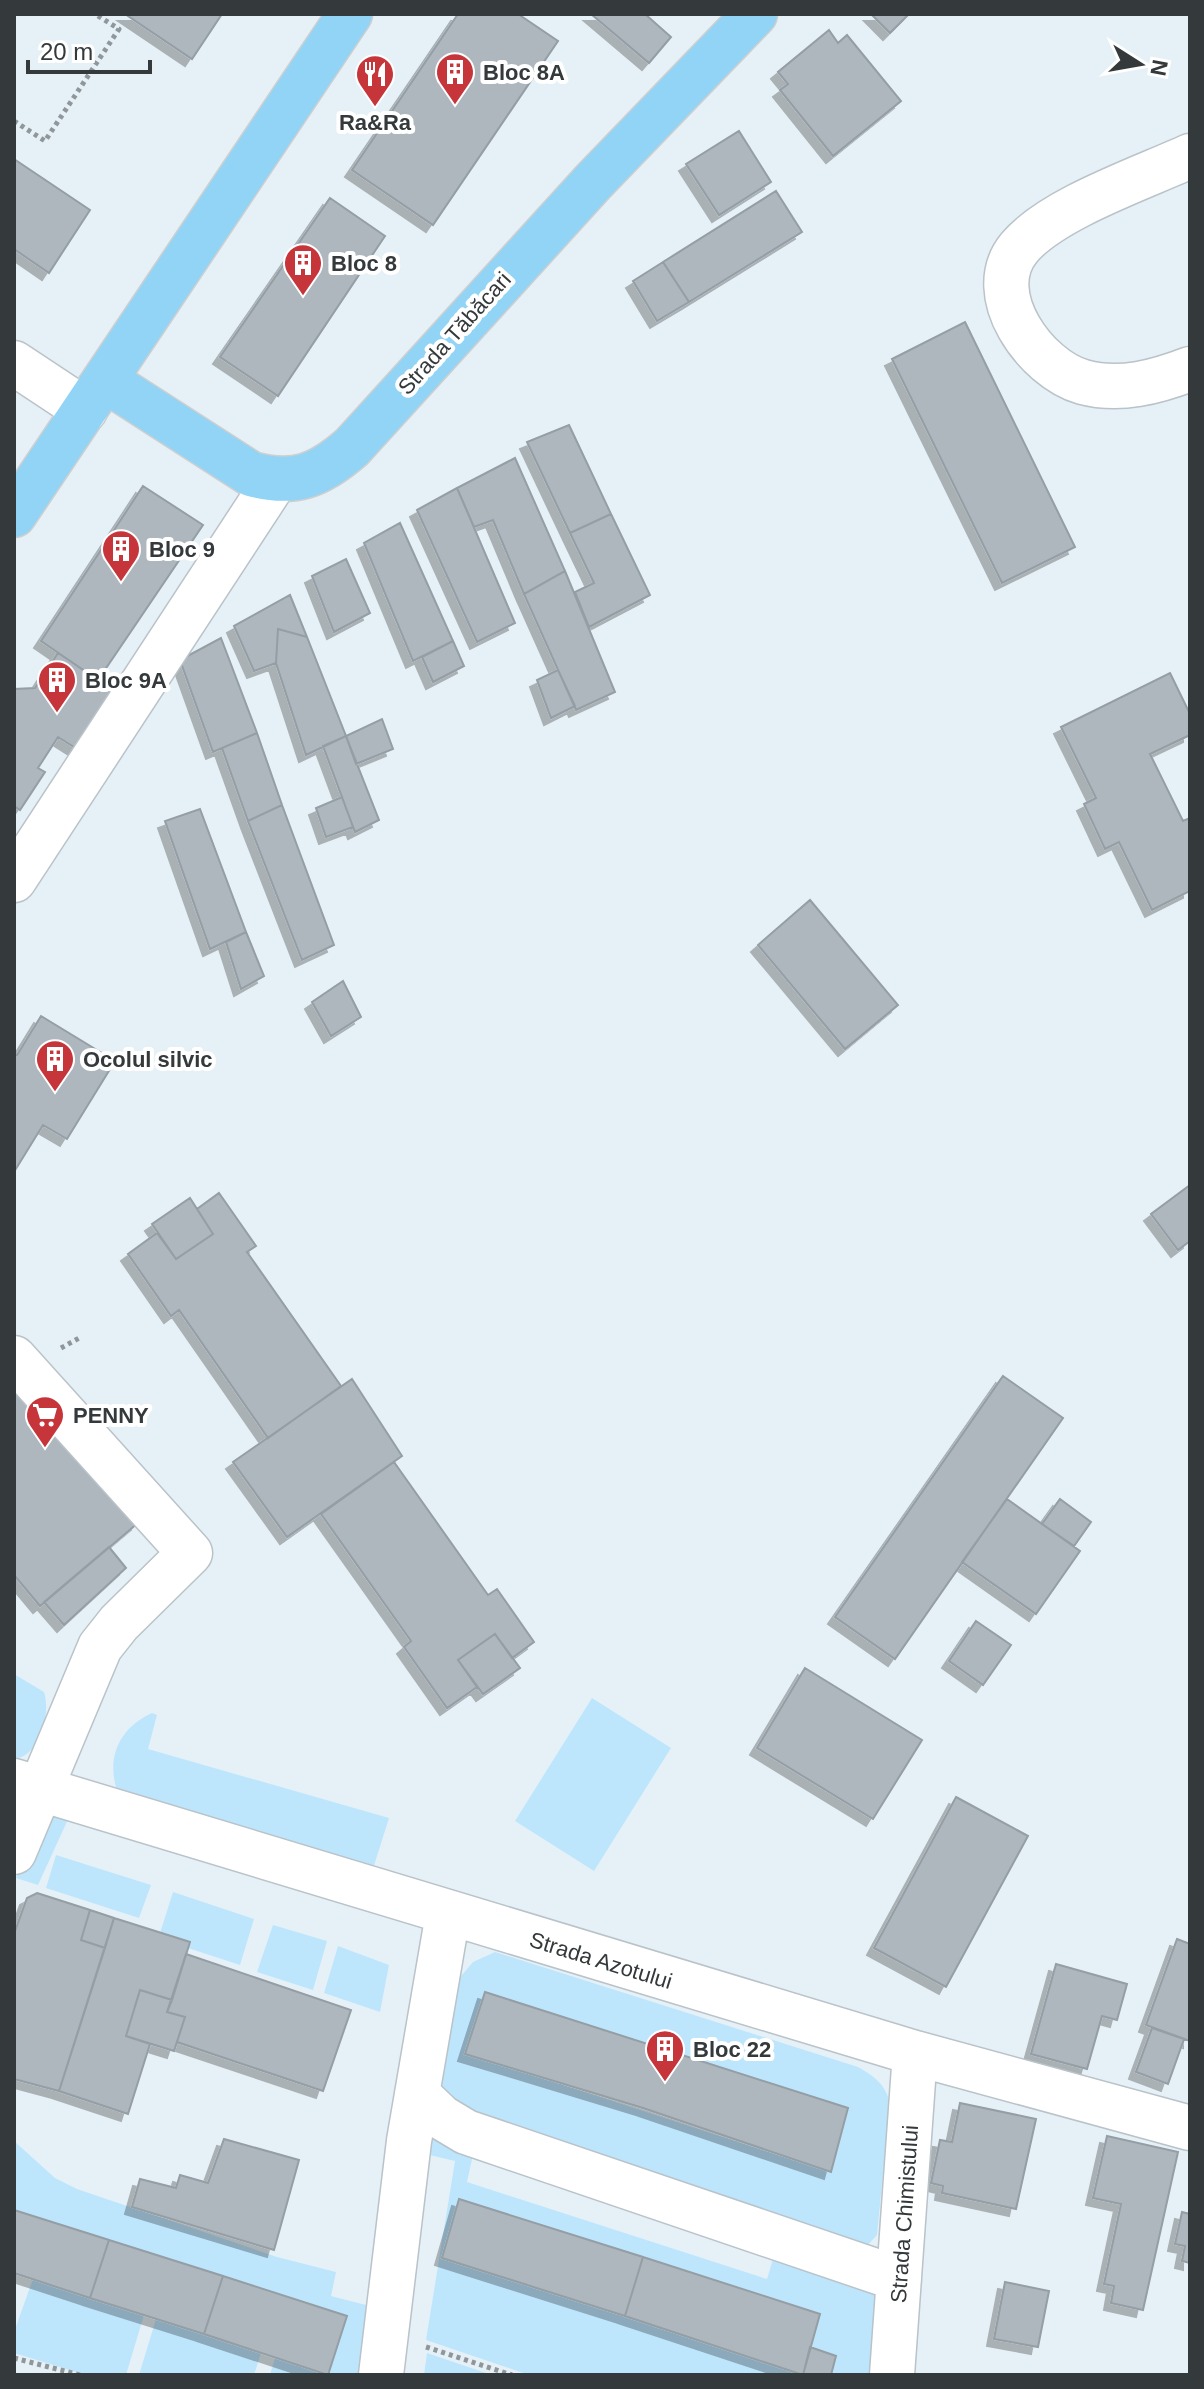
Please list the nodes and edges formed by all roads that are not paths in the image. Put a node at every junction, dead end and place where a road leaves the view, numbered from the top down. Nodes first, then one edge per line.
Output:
1 (350, 14) edge
2 (755, 14) edge
3 (1190, 156) edge
4 (14, 363) edge
5 (1190, 369) edge
6 (95, 395) junction
7 (275, 481) junction
8 (14, 515) edge
9 (14, 880) edge
10 (14, 1358) edge
11 (27, 1785) edge
12 (14, 1852) edge
13 (448, 1914) junction
14 (915, 2053) junction
15 (417, 2094) junction
16 (1190, 2128) edge
17 (899, 2279) junction
18 (383, 2354) edge
19 (892, 2375) edge

1 - 6 main road
2 - 7 main road, Strada Tăbăcari
3 - 5 street
4 - 6 street
6 - 7 main road
6 - 8 main road
7 - 9 street
10 - 11 street
11 - 12 street
11 - 13 street, Strada Azotului
13 - 14 street, Strada Azotului
13 - 15 street
14 - 16 street, Strada Azotului
14 - 17 street, Strada Chimistului
15 - 17 street
15 - 18 street
17 - 19 street, Strada Chimistului

